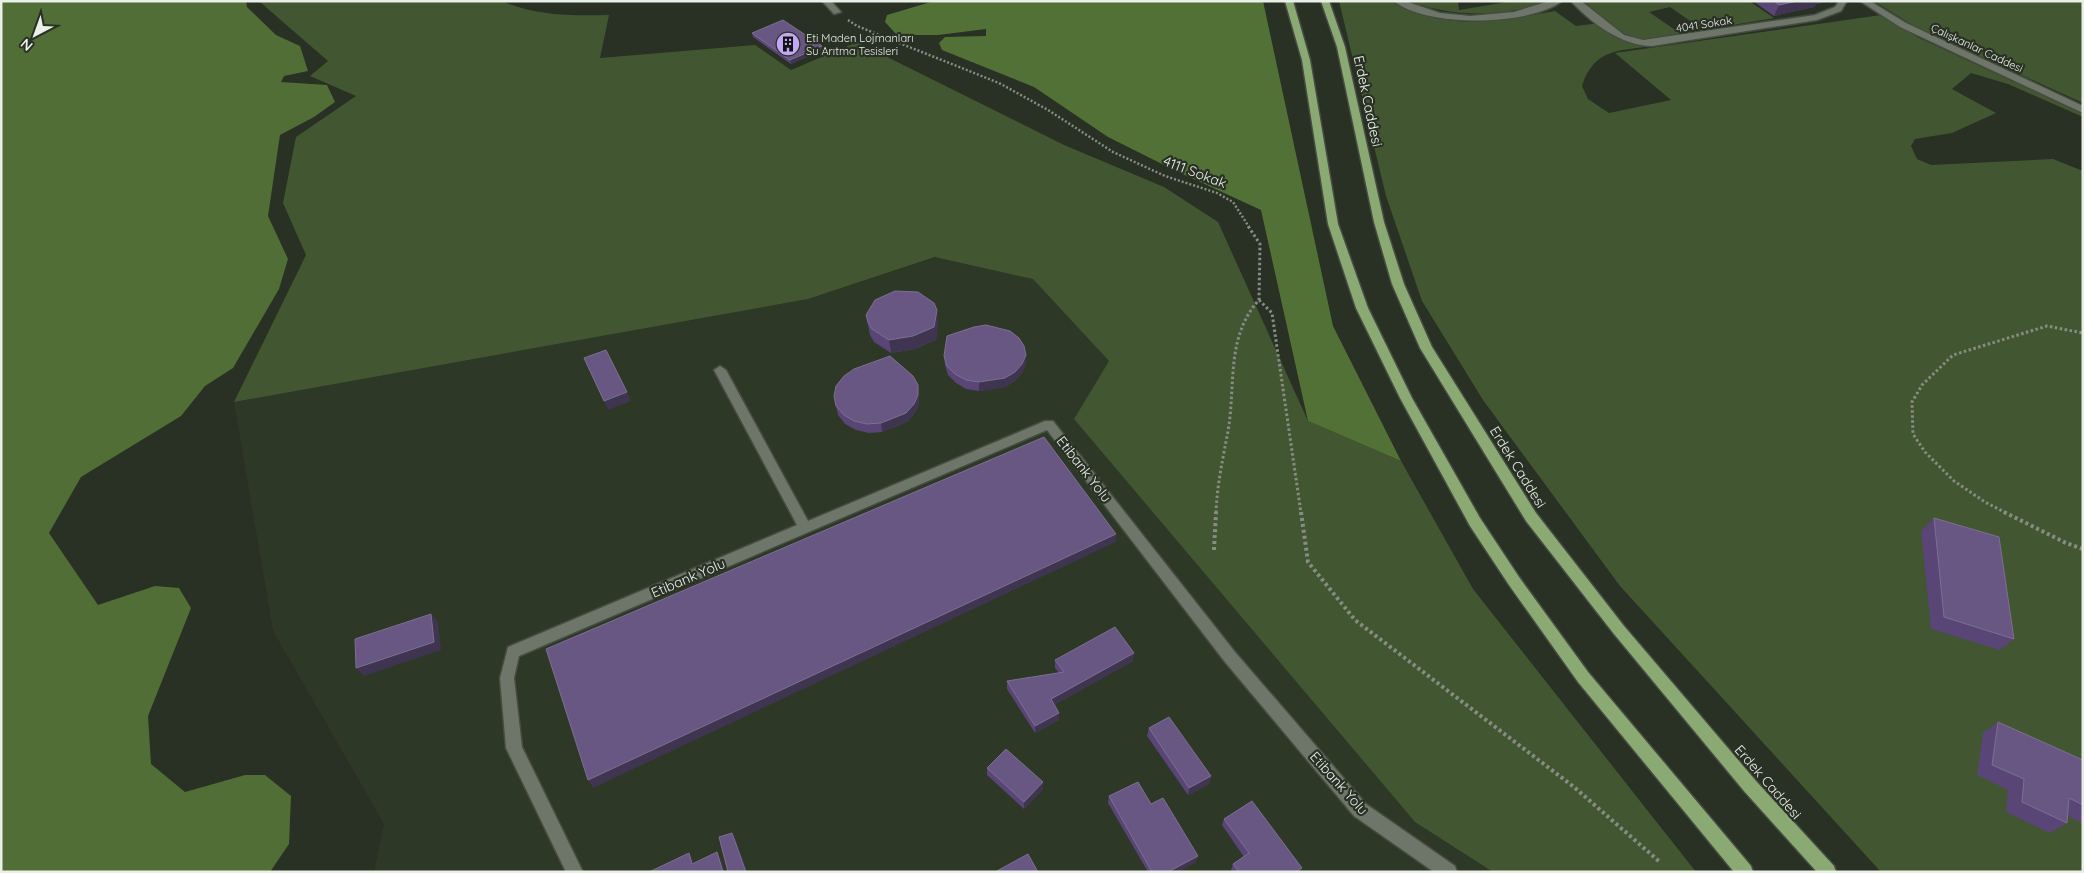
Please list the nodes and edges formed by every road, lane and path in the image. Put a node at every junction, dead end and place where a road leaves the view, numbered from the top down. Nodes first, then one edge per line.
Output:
1 (826, 1) edge
2 (1289, 1) edge
3 (1325, 1) edge
4 (1398, 1) edge
5 (1558, 1) edge
6 (1575, 1) edge
7 (1843, 1) edge
8 (1864, 1) edge
9 (837, 12) joint
10 (2083, 110) edge
11 (1259, 300) junction
12 (2083, 333) edge
13 (720, 370) dead end
14 (805, 528) junction
15 (2083, 549) edge
16 (1214, 550) dead end
17 (1661, 863) dead end
18 (575, 872) edge
19 (1449, 872) edge
20 (1746, 872) edge
21 (1828, 872) edge

1 - 9 street
2 - 20 main road
3 - 21 main road, Erdek Caddesi
4 - 5 street
6 - 7 street, 4041 Sokak
8 - 10 street, Çalışkanlar Caddesi
9 - 11 path, 4111 Sokak
11 - 16 path
11 - 17 path
12 - 15 path
13 - 14 street
14 - 18 street, Etibank Yolu
14 - 19 street, Etibank Yolu

